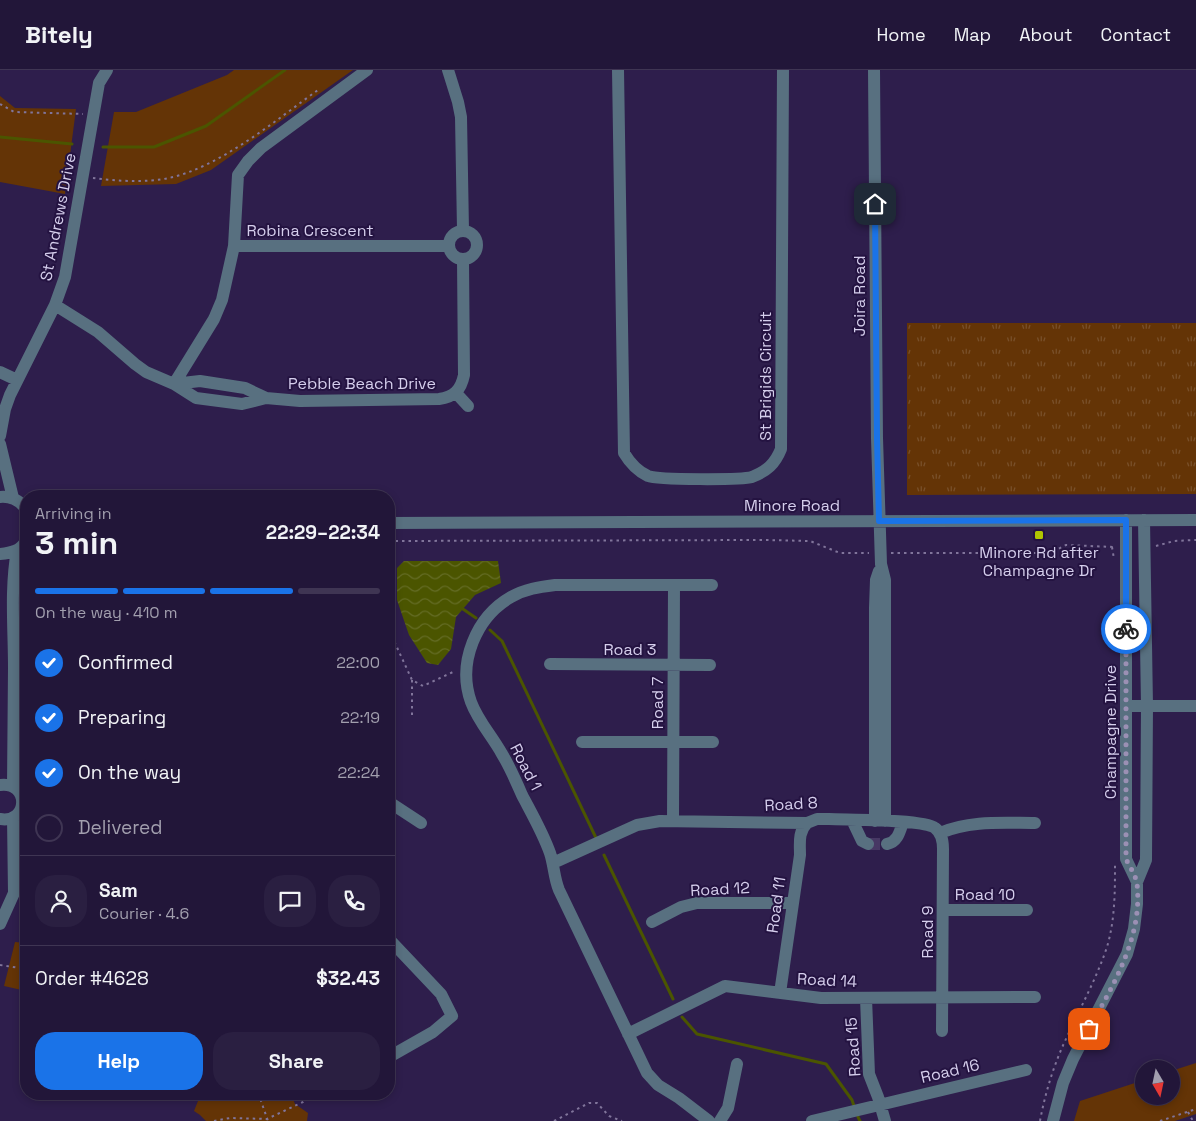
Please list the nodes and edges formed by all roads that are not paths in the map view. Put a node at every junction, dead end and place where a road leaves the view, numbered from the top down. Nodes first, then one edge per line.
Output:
1 (96, 70) edge
2 (107, 70) edge
3 (367, 70) edge
4 (448, 70) edge
5 (618, 70) edge
6 (783, 70) edge
7 (874, 70) edge
8 (99, 84) junction
9 (463, 230) junction
10 (234, 246) junction
11 (448, 246) junction
12 (463, 260) junction
13 (55, 305) junction
14 (0, 372) edge
15 (17, 380) junction
16 (174, 384) junction
17 (456, 393) junction
18 (468, 406) dead end
19 (0, 436) edge
20 (0, 444) edge
21 (6, 497) edge
22 (20, 505) edge
23 (1126, 520) junction
24 (1144, 520) junction
25 (1196, 520) edge
26 (879, 521) junction
27 (395, 523) edge
28 (20, 547) edge
29 (20, 552) edge
30 (0, 554) edge
31 (674, 585) junction
32 (712, 585) dead end
33 (1126, 628) junction
34 (1146, 628) junction
35 (550, 664) dead end
36 (673, 665) junction
37 (710, 665) dead end
38 (1126, 706) junction
39 (1147, 706) junction
40 (1196, 706) edge
41 (582, 742) dead end
42 (672, 742) junction
43 (713, 742) dead end
44 (0, 785) edge
45 (1126, 790) junction
46 (1147, 790) junction
47 (20, 791) edge
48 (395, 806) edge
49 (20, 813) edge
50 (0, 819) edge
51 (852, 820) junction
52 (673, 821) junction
53 (880, 821) junction
54 (903, 822) junction
55 (422, 823) dead end
56 (807, 823) junction
57 (1035, 824) dead end
58 (940, 833) junction
59 (868, 844) dead end
60 (887, 844) dead end
61 (20, 847) edge
62 (553, 862) junction
63 (1137, 882) junction
64 (793, 903) junction
65 (943, 910) junction
66 (1026, 910) dead end
67 (652, 922) dead end
68 (0, 924) edge
69 (395, 945) edge
70 (780, 993) junction
71 (1035, 997) dead end
72 (866, 998) junction
73 (942, 998) junction
74 (942, 1031) dead end
75 (628, 1034) junction
76 (395, 1054) edge
77 (737, 1064) dead end
78 (1026, 1070) dead end
79 (881, 1104) junction
80 (709, 1121) edge
81 (720, 1121) edge
82 (812, 1121) edge
83 (885, 1121) edge
84 (1053, 1121) edge

1 - 8 street, St Andrews Drive
2 - 8 street, St Andrews Drive
3 - 10 street
4 - 9 street
5 - 6 street, St Brigids Circuit
7 - 26 street, Joira Road
8 - 13 street, St Andrews Drive
9 - 11 street
9 - 12 street
10 - 11 street, Robina Crescent
10 - 16 street, Robina Crescent
11 - 12 street
12 - 17 street, Pebble Beach Drive
13 - 15 street, St Andrews Drive
13 - 16 street, Pebble Beach Drive
14 - 15 street
15 - 19 street, St Andrews Drive
16 - 17 street, Pebble Beach Drive
17 - 18 street, Pebble Beach Drive
20 - 21 street
21 - 22 street
23 - 24 street, Minore Road
23 - 26 street, Minore Road
23 - 33 street, Champagne Drive
24 - 25 street, Minore Road
24 - 34 street, Champagne Drive
26 - 27 street, Minore Road
26 - 53 street, Joira Road
28 - 30 street
29 - 47 street
31 - 32 street, Road 1
31 - 36 street, Road 7
31 - 62 street, Road 1
33 - 34 street
33 - 38 street, Champagne Drive
34 - 39 street, Champagne Drive
35 - 36 street, Road 3
36 - 37 street, Road 3
36 - 42 street, Road 7
38 - 39 street
38 - 45 street, Champagne Drive
39 - 40 street
39 - 46 street, Champagne Drive
41 - 42 street
42 - 43 street
42 - 52 street, Road 7
44 - 47 street
45 - 46 street
45 - 63 street, Champagne Drive
46 - 63 street, Champagne Drive
48 - 55 street
49 - 50 street
49 - 61 street
51 - 53 street, Road 8
51 - 56 street, Road 8
51 - 59 street
52 - 56 street, Road 8
52 - 62 street, Road 8
53 - 54 street, Road 8
54 - 58 street, Road 8
54 - 60 street
56 - 64 street, Road 11
57 - 58 street
58 - 65 street, Road 9
61 - 68 street
62 - 75 street, Road 1
63 - 84 street, Champagne Drive
64 - 67 street, Road 12
64 - 70 street, Road 11
65 - 66 street, Road 10
65 - 73 street, Road 9
69 - 76 street
70 - 72 street, Road 14
70 - 75 street, Road 14
71 - 73 street, Road 14
72 - 73 street, Road 14
72 - 79 street, Road 15
73 - 74 street, Road 9
75 - 80 street, Road 1
77 - 81 street
78 - 79 street, Road 16
79 - 82 street
79 - 83 street, Road 15

